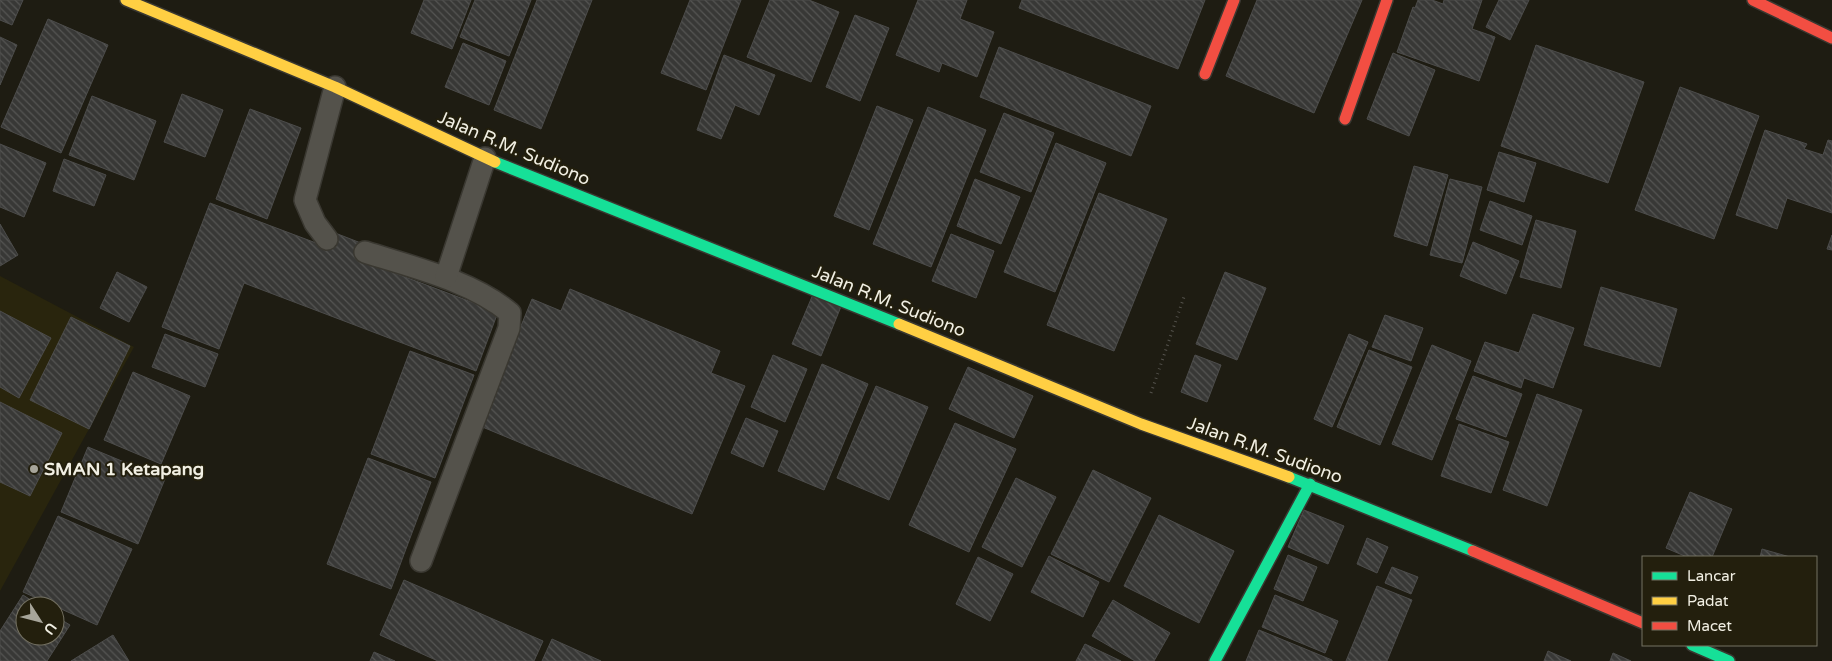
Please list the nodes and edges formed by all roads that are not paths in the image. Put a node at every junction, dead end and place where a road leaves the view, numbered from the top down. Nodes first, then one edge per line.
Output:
1 (126, 0) edge
2 (1234, 0) edge
3 (1387, 0) edge
4 (1753, 0) edge
5 (1832, 38) edge
6 (1205, 74) dead end
7 (335, 87) junction
8 (1345, 119) dead end
9 (485, 158) junction
10 (327, 239) dead end
11 (364, 252) dead end
12 (446, 277) junction
13 (1310, 484) junction
14 (421, 560) dead end
15 (1642, 623) edge
16 (1694, 646) edge
17 (1215, 661) edge
18 (1729, 661) edge

1 - 7 street, Jalan R.M. Sudiono
2 - 6 street
3 - 8 street
4 - 5 street
7 - 9 street, Jalan R.M. Sudiono
7 - 10 lane
9 - 12 lane
9 - 13 street, Jalan R.M. Sudiono
11 - 12 lane
12 - 14 lane
13 - 15 street, Jalan R.M. Sudiono
13 - 17 street
16 - 18 street

